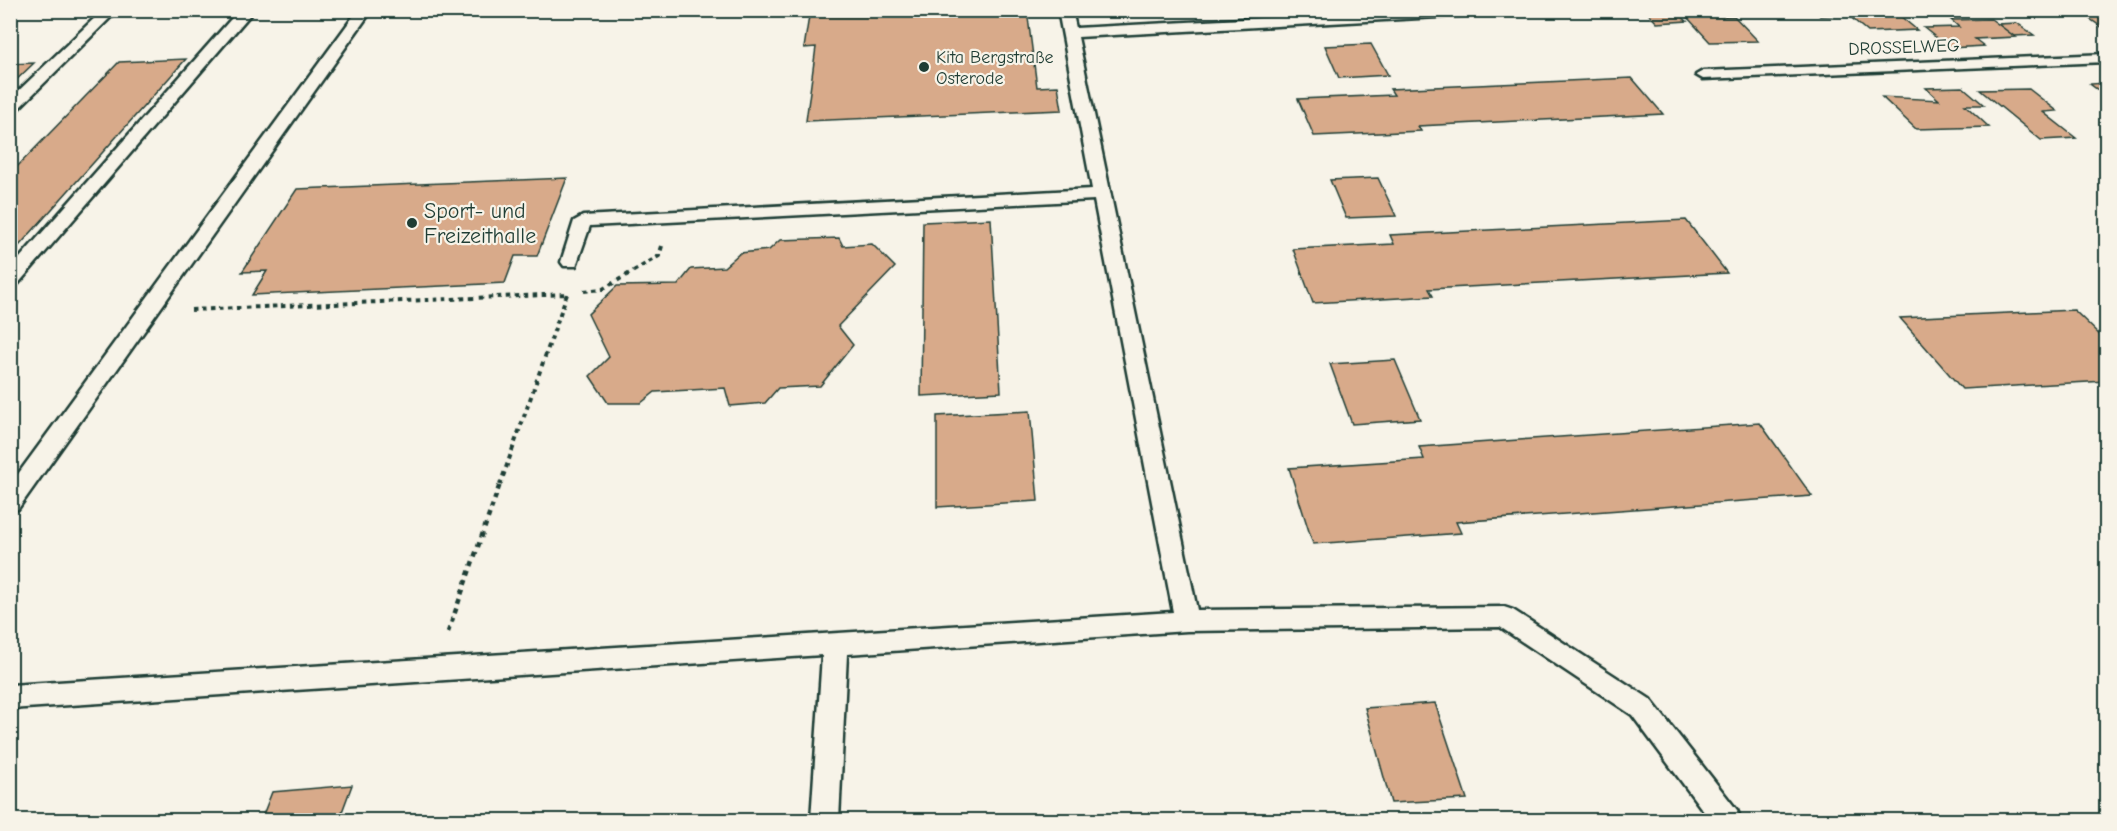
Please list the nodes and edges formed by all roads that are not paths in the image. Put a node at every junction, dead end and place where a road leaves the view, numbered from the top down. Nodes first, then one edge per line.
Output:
1 (111, 10) edge
2 (247, 10) edge
3 (365, 10) edge
4 (1065, 10) edge
5 (1492, 10) edge
6 (1070, 33) junction
7 (2106, 58) edge
8 (1703, 75) dead end
9 (10, 108) edge
10 (1102, 194) junction
11 (570, 262) road end
12 (10, 281) edge
13 (10, 502) edge
14 (1186, 621) junction
15 (835, 642) junction
16 (10, 698) edge
17 (825, 820) edge
18 (1727, 820) edge

1 - 9 lane
2 - 12 lane
3 - 13 lane
4 - 6 lane
5 - 6 lane
6 - 10 lane
7 - 8 lane, DROSSELWEG
10 - 11 lane
10 - 14 lane
14 - 15 lane
14 - 18 lane
15 - 16 lane
15 - 17 lane

